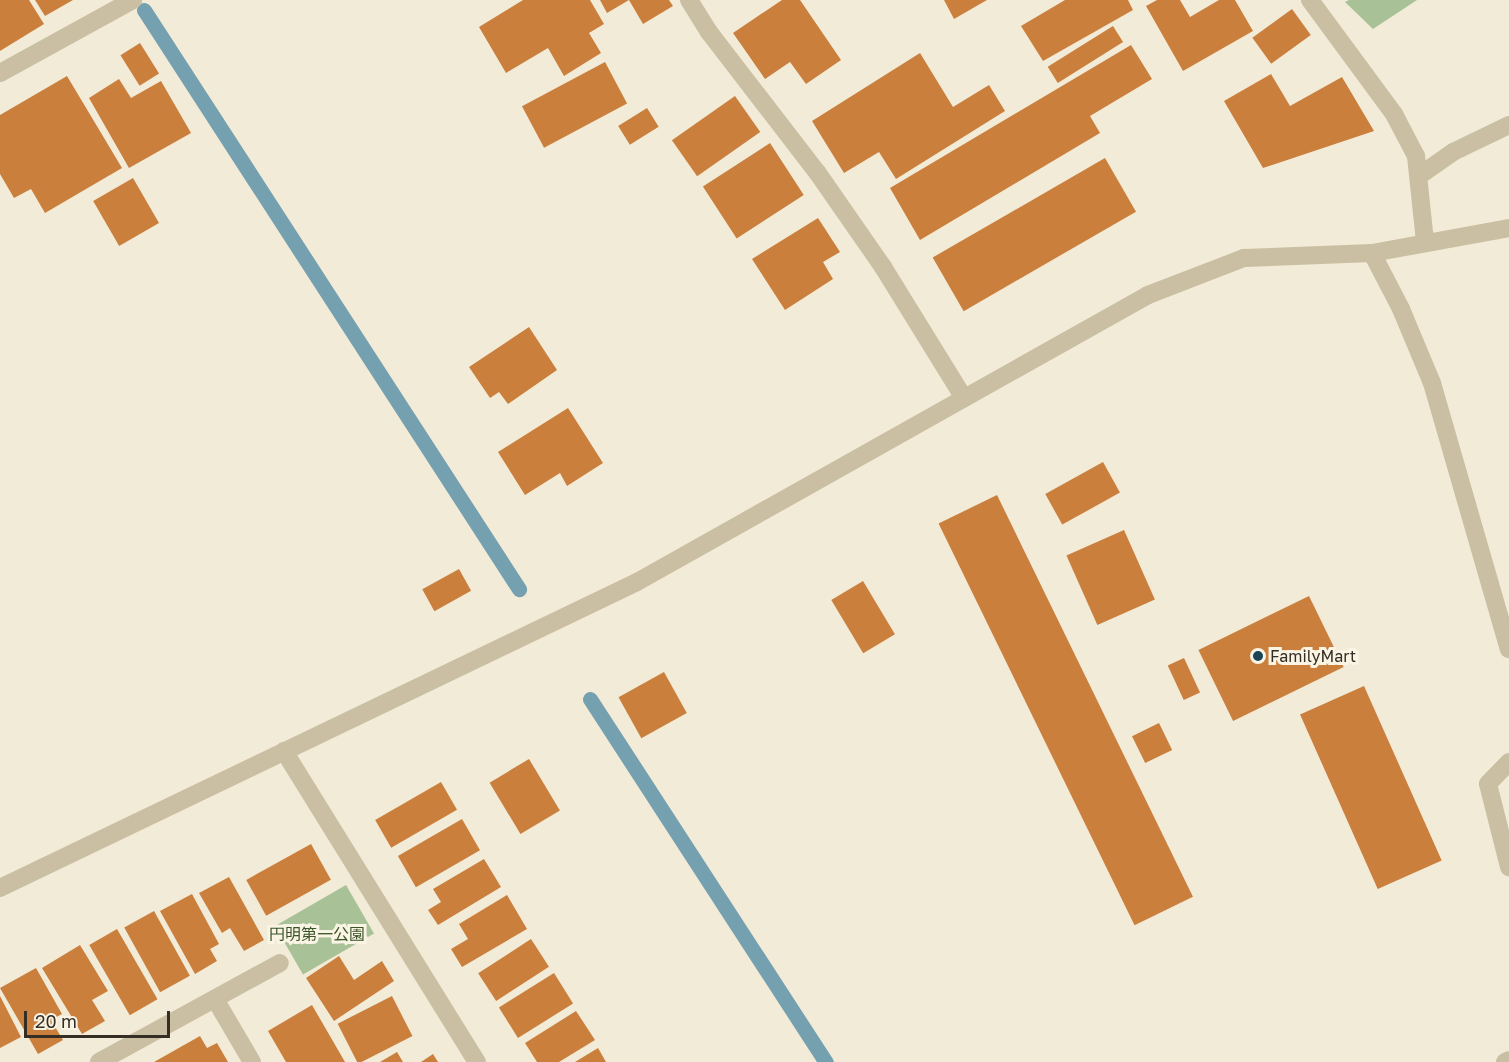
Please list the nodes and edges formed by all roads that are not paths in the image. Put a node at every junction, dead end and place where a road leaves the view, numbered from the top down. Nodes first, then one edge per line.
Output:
1 (133, 0) edge
2 (689, 0) edge
3 (1310, 0) edge
4 (0, 73) edge
5 (1509, 124) edge
6 (1419, 176) junction
7 (1509, 228) edge
8 (1425, 242) junction
9 (1372, 253) junction
10 (964, 398) junction
11 (1509, 649) edge
12 (284, 751) junction
13 (1509, 762) edge
14 (1509, 867) edge
15 (0, 888) edge
16 (280, 963) dead end
17 (215, 999) junction
18 (1509, 1060) edge
19 (99, 1062) edge
20 (252, 1062) edge
21 (477, 1062) edge
22 (1505, 1062) edge

1 - 4 street
2 - 10 street
3 - 6 street
5 - 6 street
6 - 8 street
7 - 8 street
8 - 9 street
9 - 10 street
9 - 11 street
10 - 12 street
12 - 15 street
12 - 21 street
13 - 14 street
16 - 17 street
17 - 19 street
17 - 20 street
18 - 22 street

